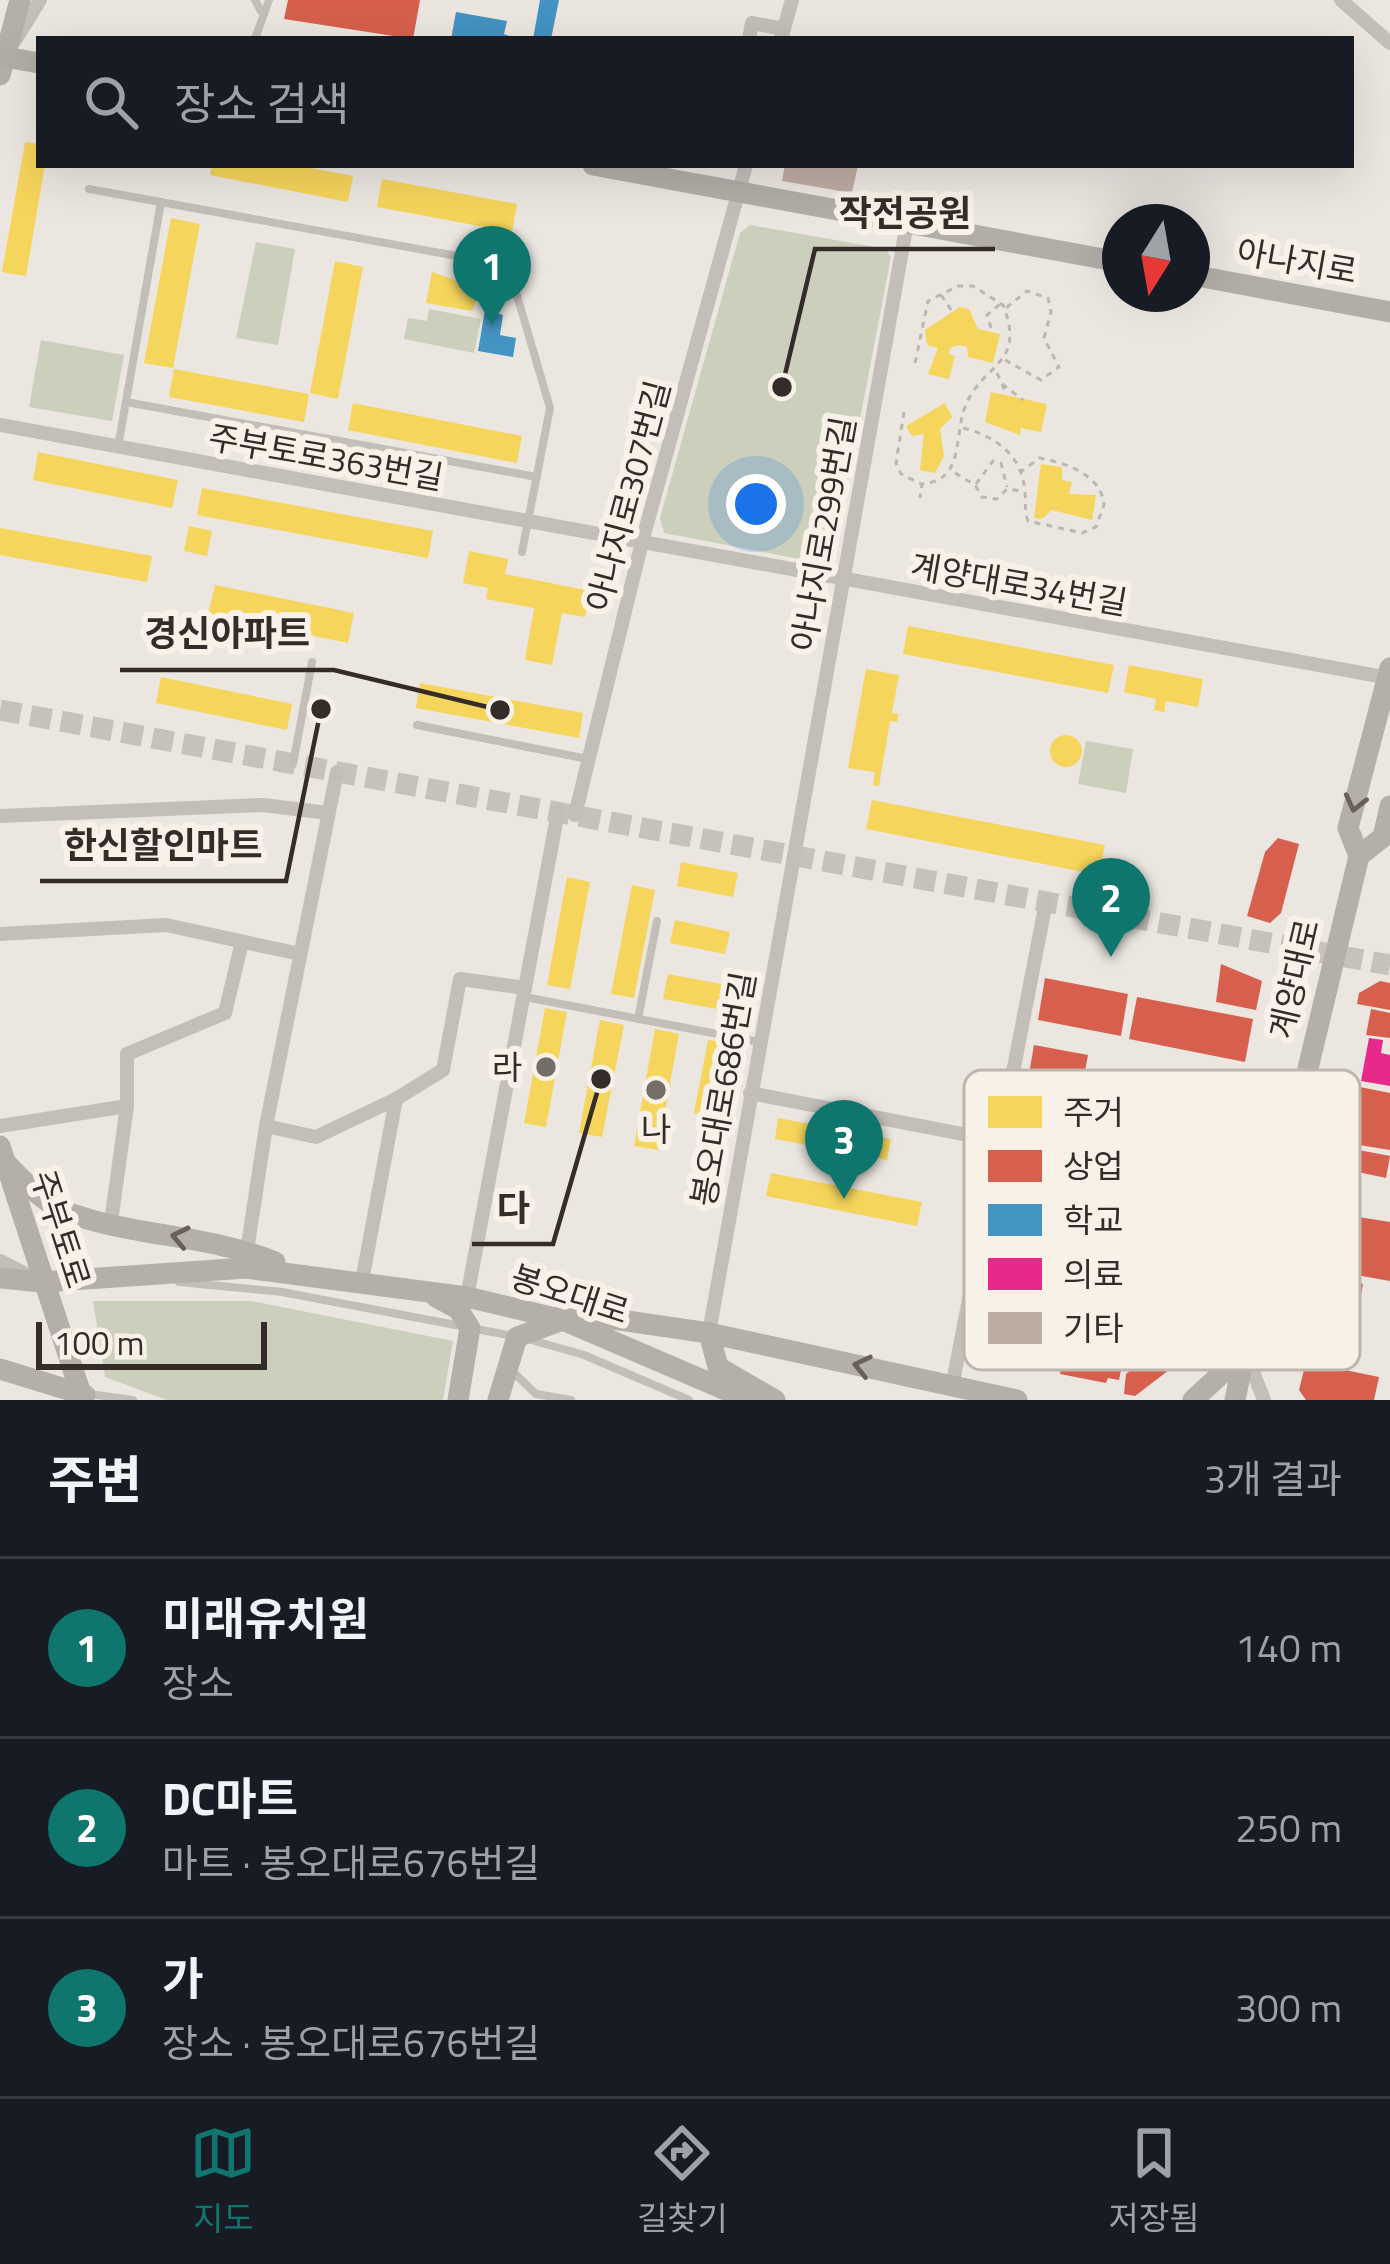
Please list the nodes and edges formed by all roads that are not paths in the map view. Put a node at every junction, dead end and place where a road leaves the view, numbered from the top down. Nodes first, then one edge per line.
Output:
1 (9, 0) edge
2 (20, 0) edge
3 (40, 0) edge
4 (255, 0) edge
5 (269, 0) edge
6 (792, 0) edge
7 (1341, 0) edge
8 (261, 11) junction
9 (782, 34) edge
10 (256, 36) edge
11 (749, 36) edge
12 (1390, 43) edge
13 (2, 63) edge
14 (36, 63) edge
15 (608, 168) edge
16 (745, 168) edge
17 (89, 189) dead end
18 (739, 192) junction
19 (161, 202) junction
20 (907, 223) junction
21 (1102, 259) edge
22 (1210, 278) edge
23 (1390, 312) edge
24 (126, 402) junction
25 (0, 425) edge
26 (118, 447) junction
27 (537, 477) junction
28 (528, 521) junction
29 (642, 542) junction
30 (522, 552) dead end
31 (842, 579) junction
32 (313, 662) dead end
33 (1389, 675) edge
34 (417, 725) dead end
35 (589, 759) junction
36 (292, 764) dead end
37 (337, 772) dead end
38 (1390, 806) edge
39 (558, 812) dead end
40 (328, 813) junction
41 (575, 814) dead end
42 (0, 817) edge
43 (792, 855) joint
44 (1359, 856) junction
45 (1046, 902) dead end
46 (657, 921) dead end
47 (0, 934) edge
48 (242, 942) junction
49 (300, 954) junction
50 (524, 993) junction
51 (638, 1019) junction
52 (759, 1042) junction
53 (1013, 1070) edge
54 (1310, 1070) edge
55 (749, 1093) junction
56 (396, 1099) junction
57 (127, 1106) junction
58 (0, 1126) edge
59 (266, 1126) junction
60 (964, 1134) edge
61 (2, 1154) edge
62 (111, 1222) junction
63 (247, 1251) junction
64 (0, 1261) edge
65 (292, 1270) junction
66 (0, 1278) edge
67 (362, 1281) junction
68 (42, 1282) junction
69 (425, 1292) junction
70 (467, 1297) junction
71 (532, 1310) junction
72 (563, 1320) junction
73 (964, 1324) edge
74 (470, 1328) junction
75 (709, 1333) junction
76 (517, 1336) junction
77 (507, 1358) junction
78 (0, 1370) edge
79 (1225, 1370) edge
80 (1241, 1370) edge
81 (1252, 1370) edge
82 (952, 1387) junction
83 (87, 1398) edge
84 (133, 1400) edge
85 (458, 1400) edge
86 (498, 1400) edge
87 (571, 1400) edge
88 (688, 1400) edge
89 (749, 1400) edge
90 (775, 1400) edge
91 (1017, 1400) edge
92 (1193, 1400) edge
93 (1235, 1400) edge
94 (1264, 1400) edge

1 - 13 street
2 - 13 main road
3 - 13 street
4 - 8 lane
5 - 8 lane
6 - 9 street
7 - 12 street
8 - 10 lane
9 - 11 street
13 - 14 main road
15 - 18 main road
16 - 18 street, 아나지로307번길
17 - 19 lane
18 - 20 main road
18 - 29 street, 아나지로307번길
19 - 24 lane
19 - 27 lane
20 - 21 main road
20 - 31 street, 아나지로299번길
22 - 23 main road, 아나지로
24 - 26 lane
24 - 27 lane
25 - 26 street, 주부토로363번길
26 - 28 street, 주부토로363번길
27 - 28 lane
28 - 29 street, 주부토로363번길
28 - 30 lane
29 - 31 street, 계양대로34번길
29 - 35 street, 아나지로307번길
31 - 33 street, 계양대로34번길
31 - 43 street, 아나지로299번길
32 - 36 lane
33 -> 44 main road, 계양대로
34 - 35 lane
35 - 41 street, 아나지로307번길
37 - 40 street
38 - 44 main road, 계양대로
39 - 50 street
40 - 42 street
40 - 49 street
43 - 52 street, 봉오대로686번길
44 - 54 main road, 계양대로
45 - 53 street
46 - 51 lane
47 - 48 street
48 - 49 street
48 - 57 street
49 - 59 street
50 - 51 lane
50 - 56 street
50 - 70 street
51 - 52 lane
52 - 55 street, 봉오대로686번길
55 - 60 street
55 - 75 street, 봉오대로686번길
56 - 59 street
56 - 67 street
57 - 58 street
57 - 62 street
59 - 63 street
61 - 62 main road
61 - 68 main road, 주부토로
63 -> 62 main road
63 - 65 main road
64 - 68 street
65 - 67 main road, 봉오대로
65 - 68 main road, 봉오대로
66 - 68 main road, 봉오대로
67 - 69 main road, 봉오대로
68 - 74 lane
68 - 83 main road, 주부토로
69 - 70 main road, 봉오대로
69 - 74 main road
70 - 71 main road, 봉오대로
71 - 72 main road, 봉오대로
71 - 75 main road
72 - 76 main road
72 - 89 main road, 봉오대로
73 - 82 street
74 - 76 lane
74 - 85 main road
82 -> 75 main road
75 - 90 main road
76 - 77 main road
76 - 88 lane
77 - 86 main road
77 - 87 lane
78 - 83 main road
79 - 92 main road
80 - 93 main road, 계양대로
81 - 94 street
82 - 91 main road
83 - 84 lane

